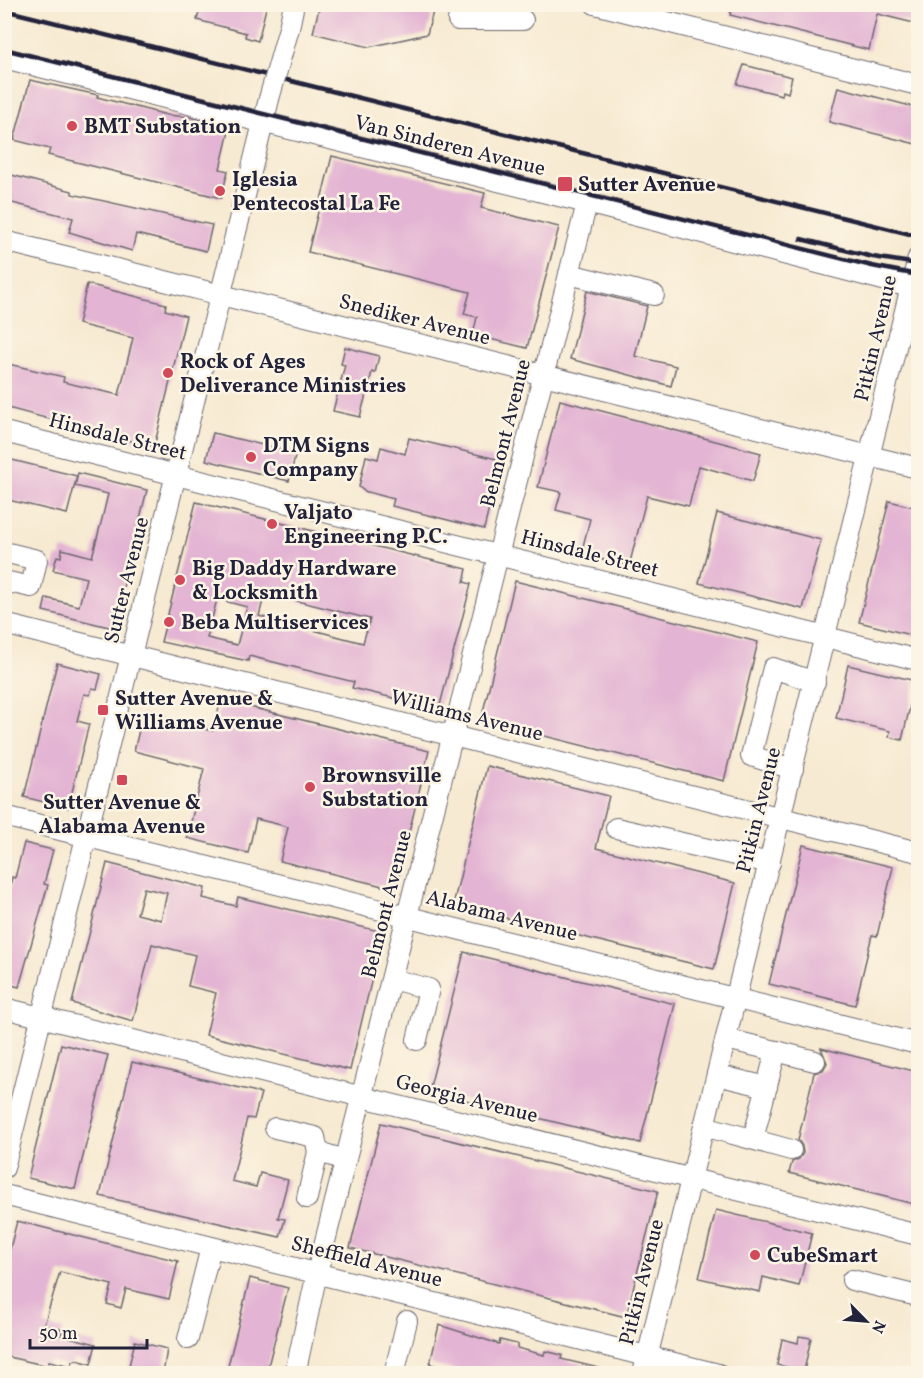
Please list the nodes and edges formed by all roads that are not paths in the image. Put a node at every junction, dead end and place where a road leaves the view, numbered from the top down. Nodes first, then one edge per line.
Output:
1 (294, 4) edge
2 (463, 4) edge
3 (595, 4) edge
4 (636, 9) edge
5 (523, 20) dead end
6 (4, 58) edge
7 (918, 85) edge
8 (263, 123) junction
9 (587, 203) junction
10 (4, 241) edge
11 (569, 274) junction
12 (916, 275) edge
13 (654, 294) dead end
14 (222, 295) junction
15 (544, 375) junction
16 (4, 432) edge
17 (871, 456) junction
18 (918, 468) edge
19 (177, 475) junction
20 (4, 552) edge
21 (498, 555) junction
22 (4, 581) edge
23 (4, 624) edge
24 (826, 637) junction
25 (132, 656) junction
26 (918, 660) edge
27 (815, 682) junction
28 (453, 736) junction
29 (793, 769) junction
30 (4, 816) edge
31 (781, 818) junction
32 (616, 828) dead end
33 (87, 837) junction
34 (918, 852) edge
35 (770, 863) junction
36 (407, 916) junction
37 (392, 980) junction
38 (736, 999) junction
39 (4, 1008) edge
40 (42, 1017) junction
41 (726, 1039) junction
42 (417, 1040) dead end
43 (918, 1044) edge
44 (776, 1051) junction
45 (815, 1061) dead end
46 (717, 1075) junction
47 (767, 1088) junction
48 (362, 1096) junction
49 (704, 1126) junction
50 (275, 1128) dead end
51 (753, 1139) junction
52 (791, 1150) dead end
53 (318, 1152) junction
54 (346, 1160) junction
55 (4, 1168) edge
56 (691, 1179) junction
57 (4, 1195) edge
58 (307, 1198) dead end
59 (918, 1235) edge
60 (211, 1247) junction
61 (317, 1273) junction
62 (852, 1280) dead end
63 (918, 1296) edge
64 (407, 1321) dead end
65 (188, 1339) dead end
66 (645, 1365) edge
67 (301, 1372) edge
68 (394, 1374) edge
69 (718, 1374) edge

1 - 8 street, Sutter Avenue, bridge
2 - 5 street
3 - 4 street
4 - 7 street
6 - 8 street, Van Sinderen Avenue
8 - 9 street, Van Sinderen Avenue
8 - 14 street, Sutter Avenue
9 - 11 street, Belmont Avenue
9 - 12 street, Van Sinderen Avenue
10 - 14 street, Snediker Avenue
11 - 13 street
11 - 15 street, Belmont Avenue
12 - 17 street, Pitkin Avenue
14 - 15 street, Snediker Avenue
14 - 19 street, Sutter Avenue
15 - 17 street, Snediker Avenue
15 - 21 street, Belmont Avenue
16 - 19 street, Hinsdale Street
17 - 18 street, Snediker Avenue
17 - 24 street, Pitkin Avenue
19 - 21 street, Hinsdale Street
19 - 25 street, Sutter Avenue
20 - 22 street
21 - 24 street, Hinsdale Street
21 - 28 street, Belmont Avenue
23 - 25 street, Williams Avenue
24 - 26 street, Hinsdale Street
24 - 27 street, Pitkin Avenue
25 - 28 street, Williams Avenue
25 - 33 street, Sutter Avenue
27 - 29 street, Pitkin Avenue
27 - 29 street
28 - 31 street, Williams Avenue
28 - 36 street, Belmont Avenue
29 - 31 street, Pitkin Avenue
30 - 33 street, Alabama Avenue
31 - 34 street, Williams Avenue
31 - 35 street, Pitkin Avenue
32 - 35 street
33 - 36 street, Alabama Avenue
33 - 40 street, Sutter Avenue
35 - 38 street, Pitkin Avenue
36 - 37 street, Belmont Avenue
36 - 38 street, Alabama Avenue
37 - 42 street
37 - 48 street, Belmont Avenue
38 - 41 street, Pitkin Avenue
38 - 43 street, Alabama Avenue
39 - 40 street, Georgia Avenue
40 - 48 street, Georgia Avenue
40 - 55 street, Sutter Avenue
41 - 44 street
41 - 46 street, Pitkin Avenue
44 - 45 street
44 - 47 street
46 - 47 street
46 - 49 street, Pitkin Avenue
47 - 51 street
48 - 54 street, Belmont Avenue
48 - 56 street, Georgia Avenue
49 - 51 street
49 - 56 street, Pitkin Avenue
50 - 53 street
51 - 52 street
53 - 54 street
53 - 58 street
54 - 61 street, Belmont Avenue
56 - 59 street, Georgia Avenue
56 - 66 street, Pitkin Avenue
57 - 60 street, Sheffield Avenue
60 - 61 street, Sheffield Avenue
60 - 65 street
61 - 66 street, Sheffield Avenue
61 - 67 street, Belmont Avenue
62 - 63 street
64 - 68 street
66 - 69 street, Sheffield Avenue

